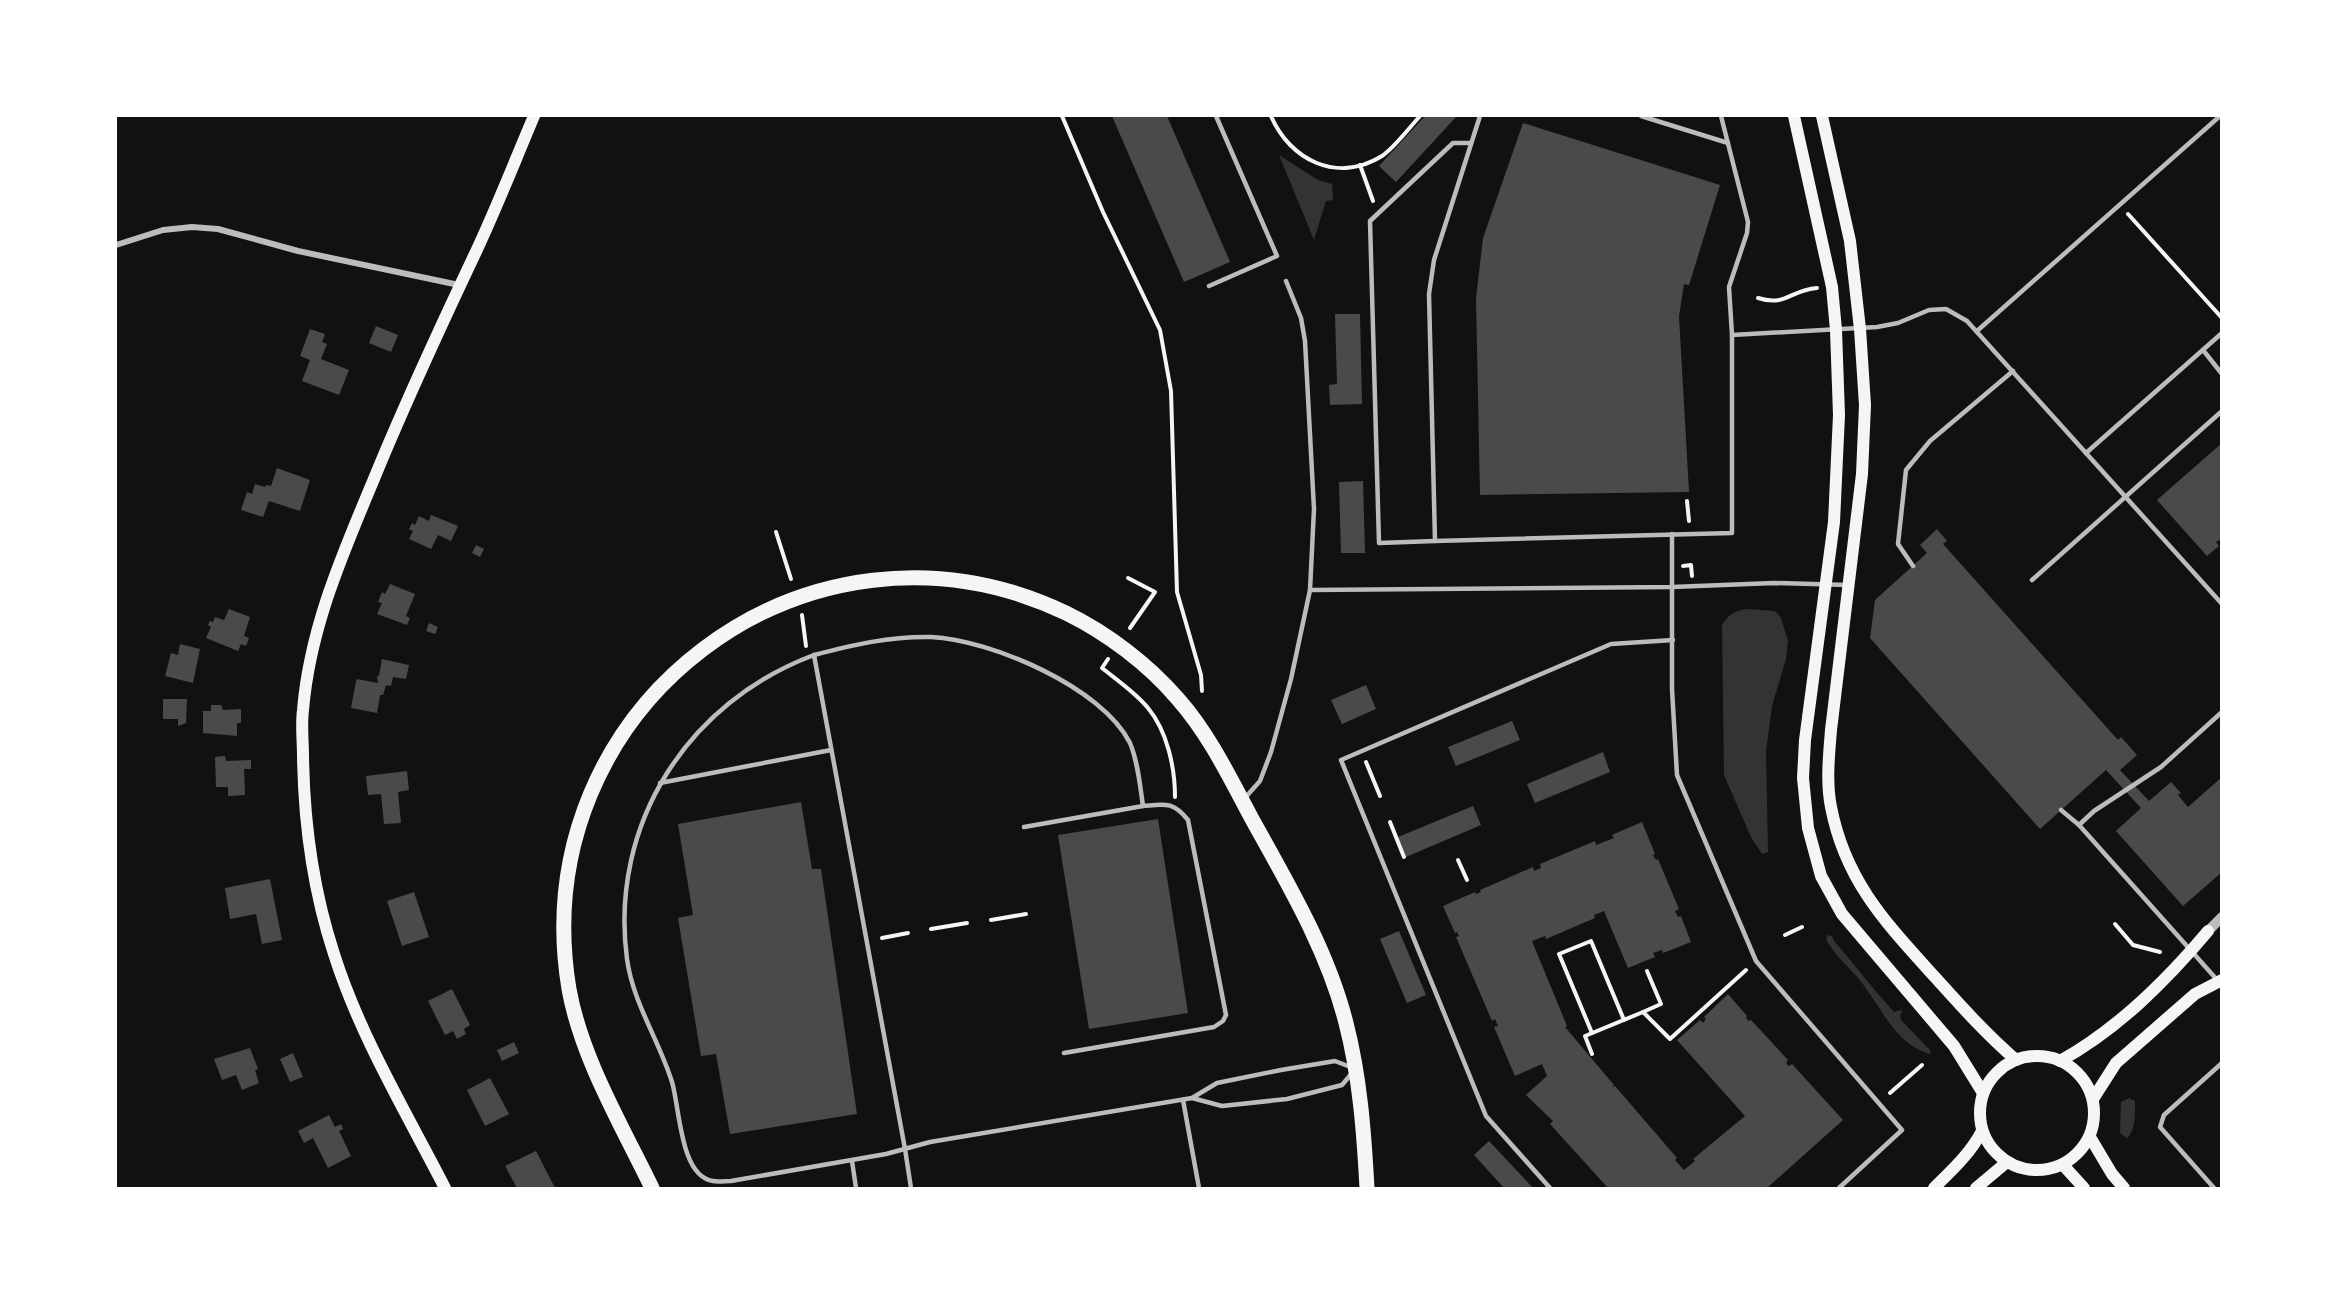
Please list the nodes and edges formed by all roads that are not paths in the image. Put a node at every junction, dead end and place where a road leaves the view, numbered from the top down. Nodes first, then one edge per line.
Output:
1 (534, 116) edge
2 (1216, 116) edge
3 (1480, 116) edge
4 (1641, 116) edge
5 (1721, 116) edge
6 (1794, 116) edge
7 (1822, 116) edge
8 (2220, 116) edge
9 (1471, 143) junction
10 (1728, 143) junction
11 (116, 245) edge
12 (1286, 281) dead end
13 (459, 285) junction
14 (1209, 286) dead end
15 (1860, 328) junction
16 (1836, 330) junction
17 (1977, 331) junction
18 (2222, 333) edge
19 (1732, 335) junction
20 (2203, 350) junction
21 (2013, 371) junction
22 (2222, 374) edge
23 (2222, 411) edge
24 (2086, 453) junction
25 (2125, 497) junction
26 (1672, 534) junction
27 (1435, 541) junction
28 (1913, 566) dead end
29 (2032, 580) dead end
30 (1825, 583) junction
31 (1848, 585) junction
32 (1672, 586) junction
33 (1310, 590) junction
34 (2222, 604) edge
35 (1673, 640) junction
36 (814, 655) junction
37 (2222, 712) edge
38 (831, 750) junction
39 (660, 783) junction
40 (1242, 801) junction
41 (1143, 806) junction
42 (2061, 810) dead end
43 (2079, 825) junction
44 (1024, 827) dead end
45 (2222, 917) edge
46 (2208, 931) joint
47 (2191, 951) junction
48 (2221, 982) edge
49 (1064, 1053) dead end
50 (2016, 1060) junction
51 (2060, 1061) junction
52 (2222, 1063) edge
53 (1356, 1069) junction
54 (1983, 1093) junction
55 (1192, 1098) junction
56 (2093, 1099) junction
57 (1183, 1100) junction
58 (1982, 1131) junction
59 (2090, 1137) junction
60 (905, 1149) junction
61 (852, 1161) junction
62 (2007, 1162) junction
63 (2063, 1165) junction
64 (731, 1181) junction
65 (445, 1188) edge
66 (652, 1188) edge
67 (732, 1188) edge
68 (856, 1188) edge
69 (911, 1188) edge
70 (1199, 1188) edge
71 (1367, 1188) edge
72 (1550, 1188) edge
73 (1839, 1188) edge
74 (1934, 1188) edge
75 (1976, 1188) edge
76 (2084, 1188) edge
77 (2124, 1188) edge
78 (2214, 1188) edge

1 - 13 main road
2 - 14 lane
3 - 9 lane
4 - 10 lane
5 - 10 lane
6 - 16 main road
7 - 15 main road
8 - 17 lane
9 - 27 lane
9 - 27 lane
10 - 19 lane
11 - 13 street
12 - 33 lane
13 - 65 main road
15 - 16 lane
15 - 17 lane
15 - 31 main road
16 - 19 lane
16 - 30 main road
17 - 21 lane
18 - 20 lane
19 - 26 lane
20 - 22 lane
20 - 24 lane
21 - 24 lane
21 - 28 lane
23 - 25 lane
24 - 25 lane
25 - 29 lane
25 - 34 lane
26 - 27 lane
26 - 32 lane
30 - 31 lane
30 - 32 lane
30 - 54 main road
31 - 50 main road
32 - 33 lane
32 - 35 lane
33 - 40 lane
35 - 72 lane
35 - 73 lane
36 - 38 lane
36 - 39 lane
36 - 41 lane
37 - 43 lane
38 - 39 lane
38 - 60 lane
39 - 64 lane
40 - 53 main road
40 - 66 main road
41 - 44 lane
41 - 49 lane
42 - 43 lane
43 - 47 lane
45 - 46 street
46 - 47 main road
47 - 48 lane
47 - 51 main road
48 - 56 main road
50 - 51 main road
50 - 54 main road
51 - 56 main road
52 - 78 lane
53 - 55 lane
53 - 55 lane
53 - 71 main road
54 - 58 main road
55 - 57 lane
56 - 59 main road
57 - 60 lane
57 - 70 lane
58 - 62 main road
58 - 74 main road
59 - 63 main road
59 - 77 main road
60 - 61 lane
60 - 69 lane
61 - 64 lane
61 - 68 lane
62 - 63 main road
62 - 75 main road
63 - 76 main road
64 - 67 lane

